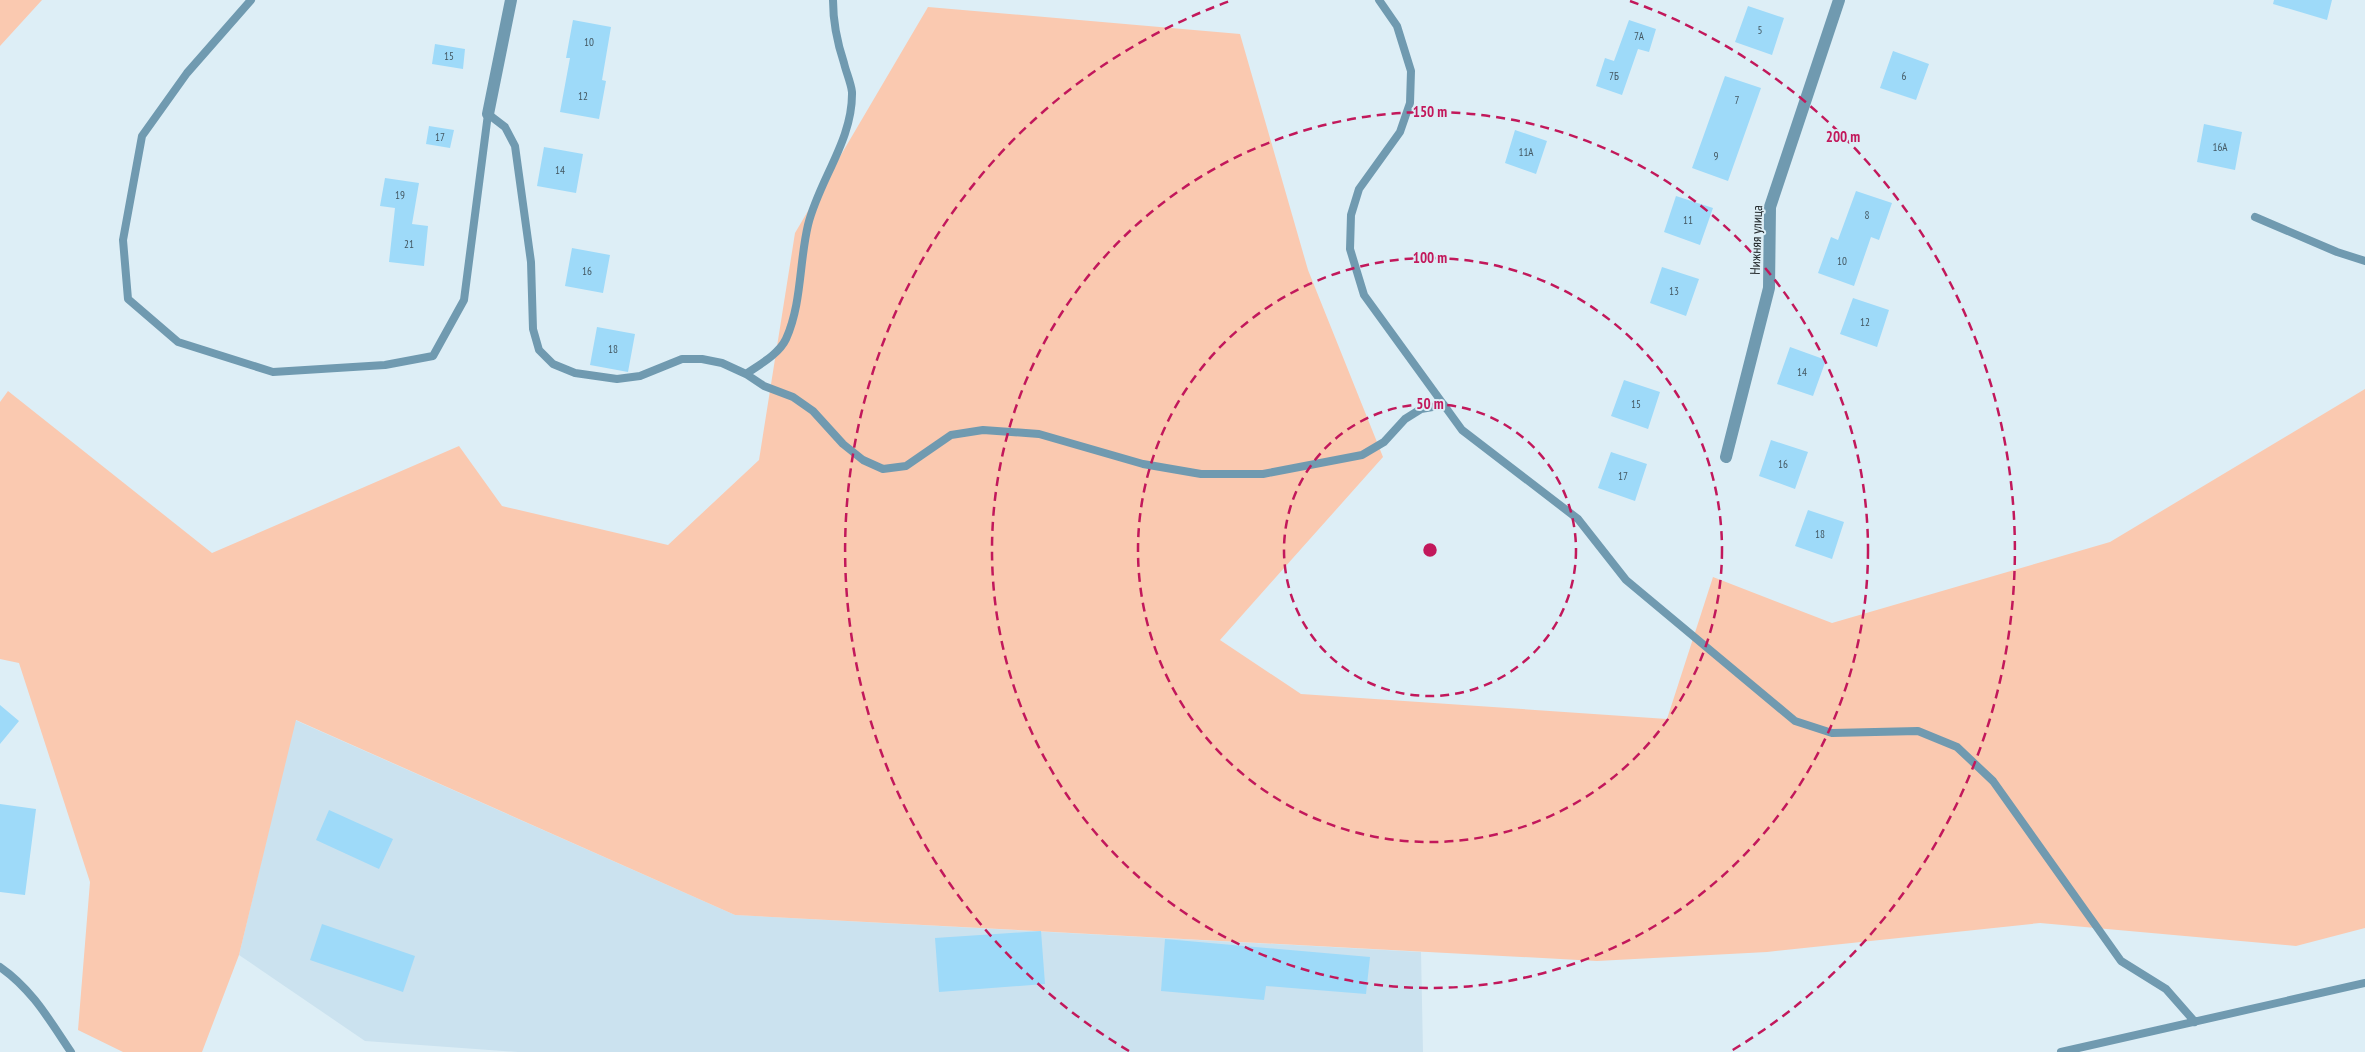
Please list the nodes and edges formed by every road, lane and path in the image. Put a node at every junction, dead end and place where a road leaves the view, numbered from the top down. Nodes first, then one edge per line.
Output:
1 (251, 0) edge
2 (511, 0) edge
3 (833, 0) edge
4 (1379, 0) edge
5 (1839, 0) edge
6 (488, 114) junction
7 (2255, 217) dead end
8 (2365, 261) edge
9 (746, 374) junction
10 (1444, 405) junction
11 (1726, 456) dead end
12 (0, 967) edge
13 (2365, 983) edge
14 (2195, 1022) junction
15 (71, 1052) edge
16 (2061, 1052) edge

1 - 6 lane
2 - 6 street
3 - 9 lane
4 - 10 lane
5 - 11 street, Нижняя улица
6 - 9 lane
7 - 8 lane
9 - 10 lane
10 - 14 lane
12 - 15 lane
13 - 14 lane
14 - 16 lane

